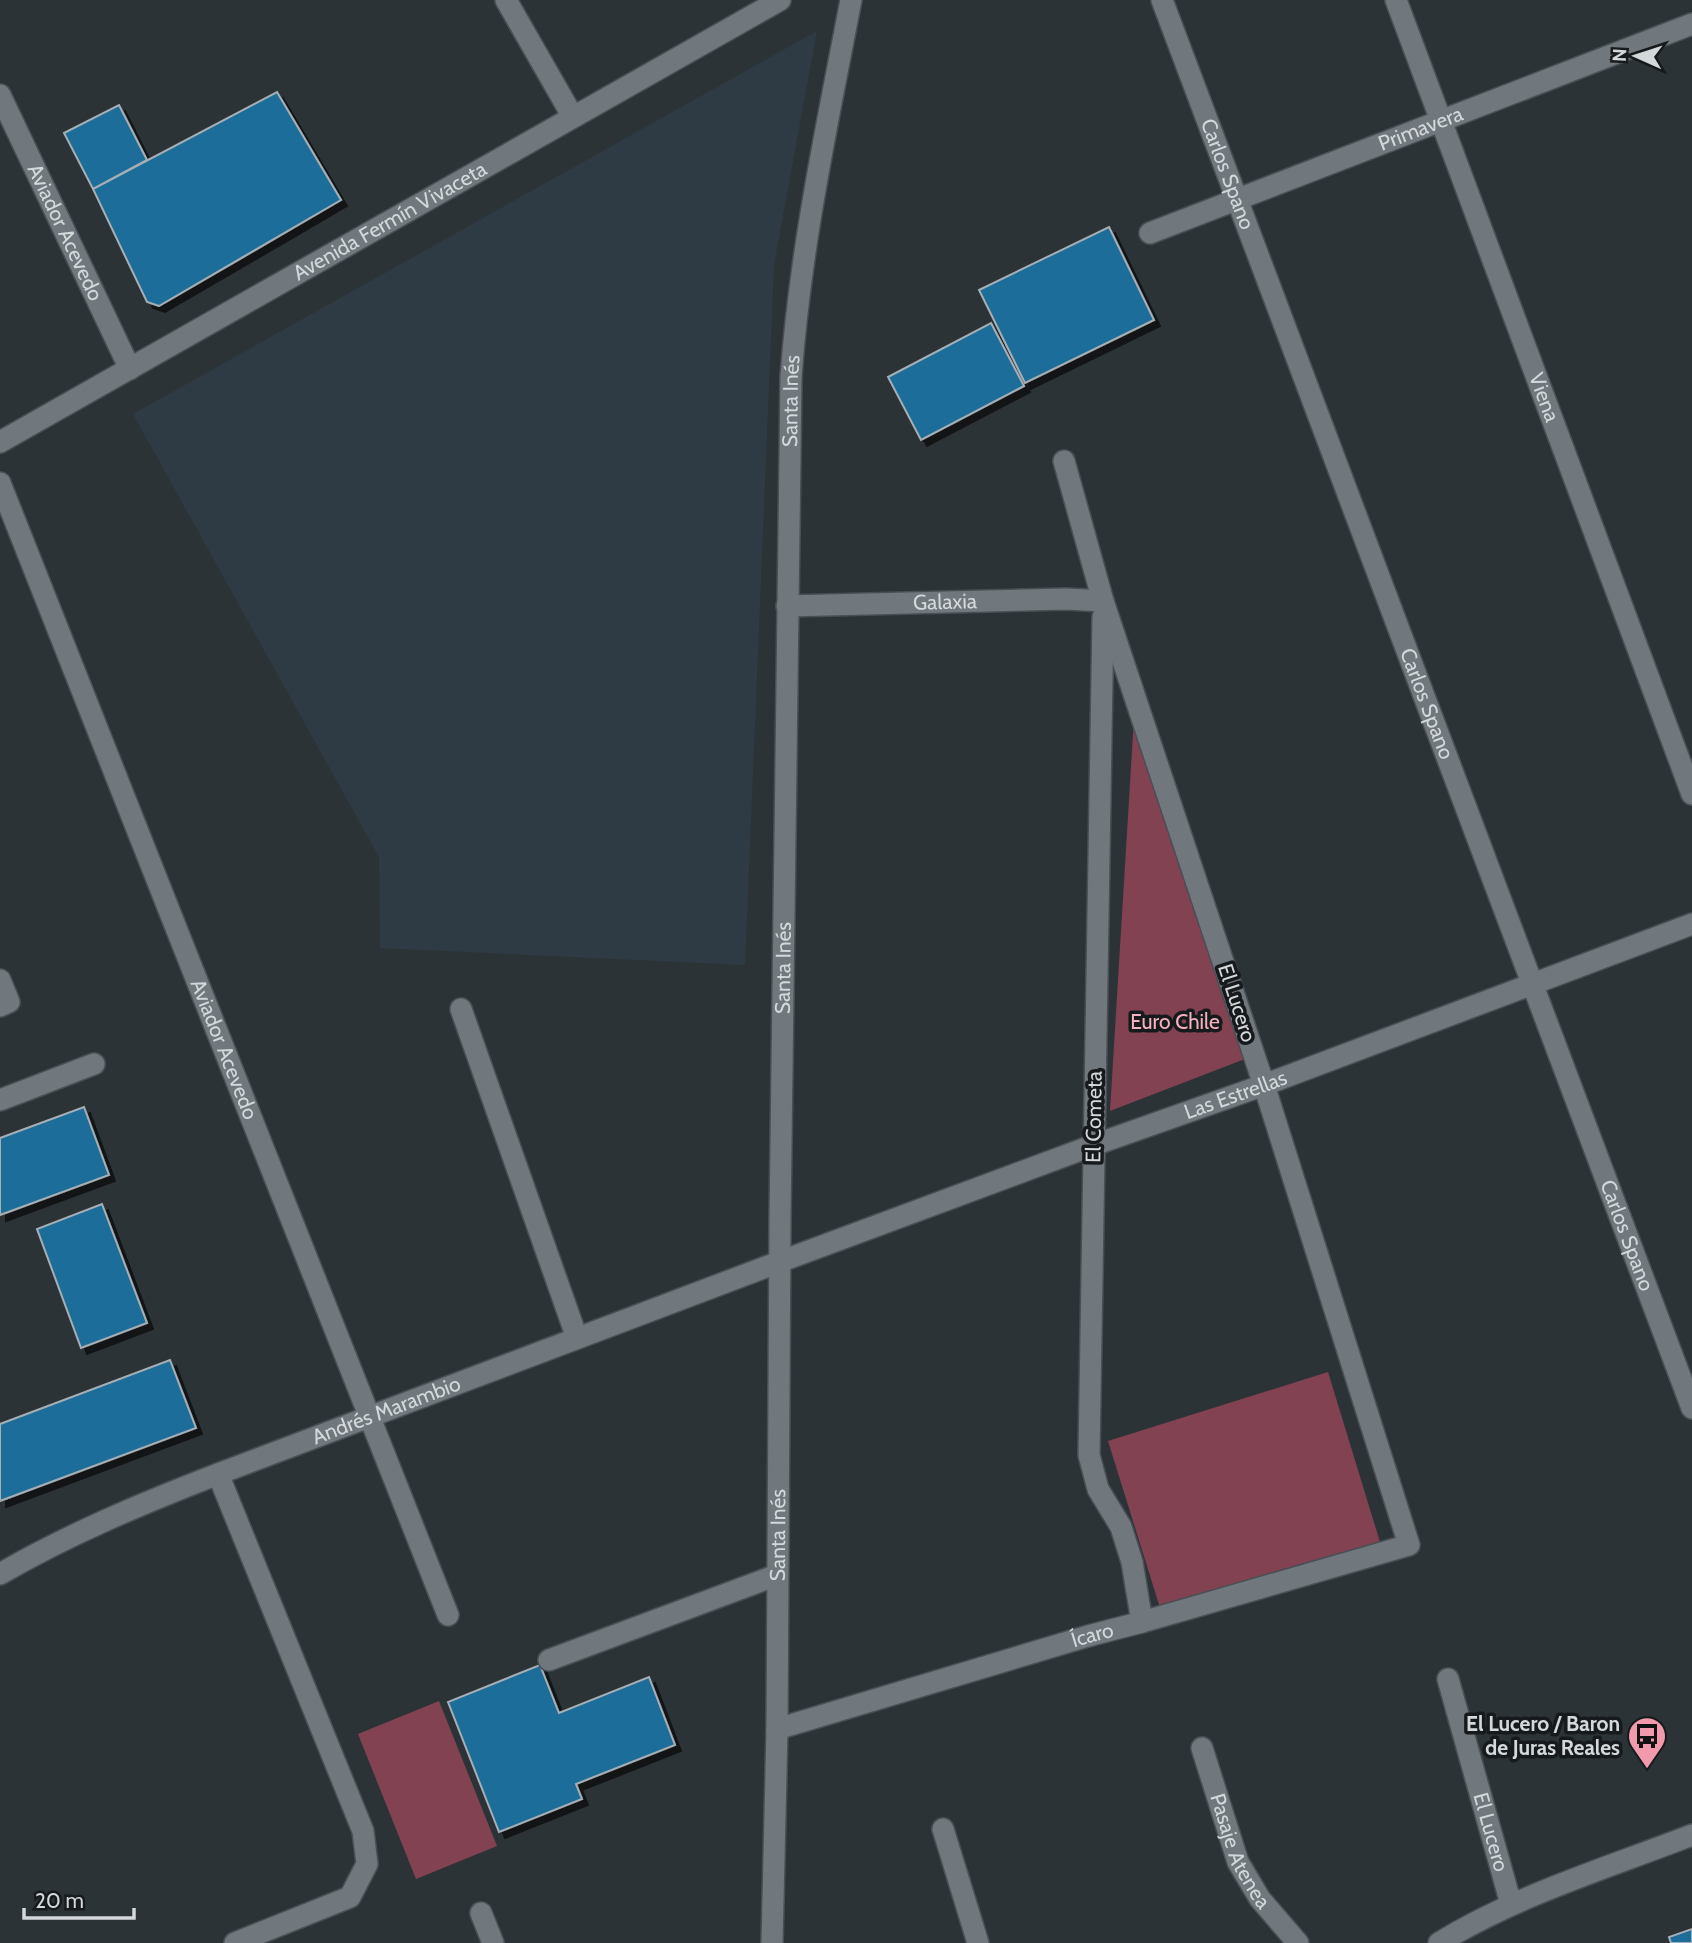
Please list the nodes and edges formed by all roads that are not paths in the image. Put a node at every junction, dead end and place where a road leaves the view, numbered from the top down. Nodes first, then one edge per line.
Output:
1 (506, 0) edge
2 (780, 0) edge
3 (851, 0) edge
4 (1162, 0) edge
5 (1396, 0) edge
6 (1692, 24) edge
7 (0, 95) edge
8 (573, 117) junction
9 (1441, 121) junction
10 (1237, 200) junction
11 (1150, 233) dead end
12 (130, 369) junction
13 (0, 442) edge
14 (1064, 461) dead end
15 (0, 483) edge
16 (1103, 601) junction
17 (787, 606) junction
18 (1692, 794) edge
19 (1692, 924) edge
20 (0, 980) edge
21 (1532, 984) junction
22 (0, 1006) edge
23 (461, 1009) dead end
24 (94, 1064) dead end
25 (1264, 1085) junction
26 (0, 1100) edge
27 (1094, 1145) junction
28 (779, 1262) junction
29 (577, 1338) junction
30 (1692, 1408) edge
31 (370, 1416) junction
32 (218, 1474) junction
33 (1409, 1545) joint
34 (0, 1574) edge
35 (777, 1575) junction
36 (448, 1615) dead end
37 (1142, 1622) junction
38 (549, 1660) dead end
39 (1448, 1679) dead end
40 (777, 1729) junction
41 (1202, 1748) dead end
42 (943, 1829) dead end
43 (1692, 1835) edge
44 (1511, 1904) junction
45 (481, 1913) dead end
46 (235, 1943) edge
47 (494, 1943) edge
48 (772, 1943) edge
49 (978, 1943) edge
50 (1298, 1943) edge
51 (1439, 1943) edge

1 - 8 street
2 - 8 street, Avenida Fermín Vivaceta
3 - 17 street, Santa Inés
4 - 10 street, Carlos Spano
5 - 9 street, Viena
6 - 9 street, Primavera
7 - 12 street, Aviador Acevedo
8 - 12 street, Avenida Fermín Vivaceta
9 - 10 street, Primavera
9 - 18 street, Viena
10 - 11 street, Primavera
10 - 21 street, Carlos Spano
12 - 13 street, Avenida Fermín Vivaceta
14 - 16 street, El Lucero
15 - 31 street, Aviador Acevedo
16 - 17 street, Galaxia
16 - 25 street, El Lucero
16 - 27 street, El Cometa
17 - 28 street, Santa Inés
19 - 21 street, Las Estrellas
20 - 22 street
21 - 25 street, Las Estrellas
21 - 30 street, Carlos Spano
23 - 29 street
24 - 26 street
25 - 27 street, Las Estrellas
25 - 33 street, El Lucero
27 - 28 street, Las Estrellas
27 - 37 street, El Cometa
28 - 29 street, Andrés Marambio
28 - 35 street, Santa Inés
29 - 31 street, Andrés Marambio
31 - 32 street, Andrés Marambio
31 - 36 street, Aviador Acevedo
32 - 34 street, Andrés Marambio
32 - 46 street
33 - 37 street, Ícaro
35 - 38 street
35 - 40 street, Santa Inés
37 - 40 street, Ícaro
39 - 44 street, El Lucero
40 - 48 street, Santa Inés
41 - 50 street, Pasaje Atenea
42 - 49 street
43 - 44 street
44 - 51 street
45 - 47 street

